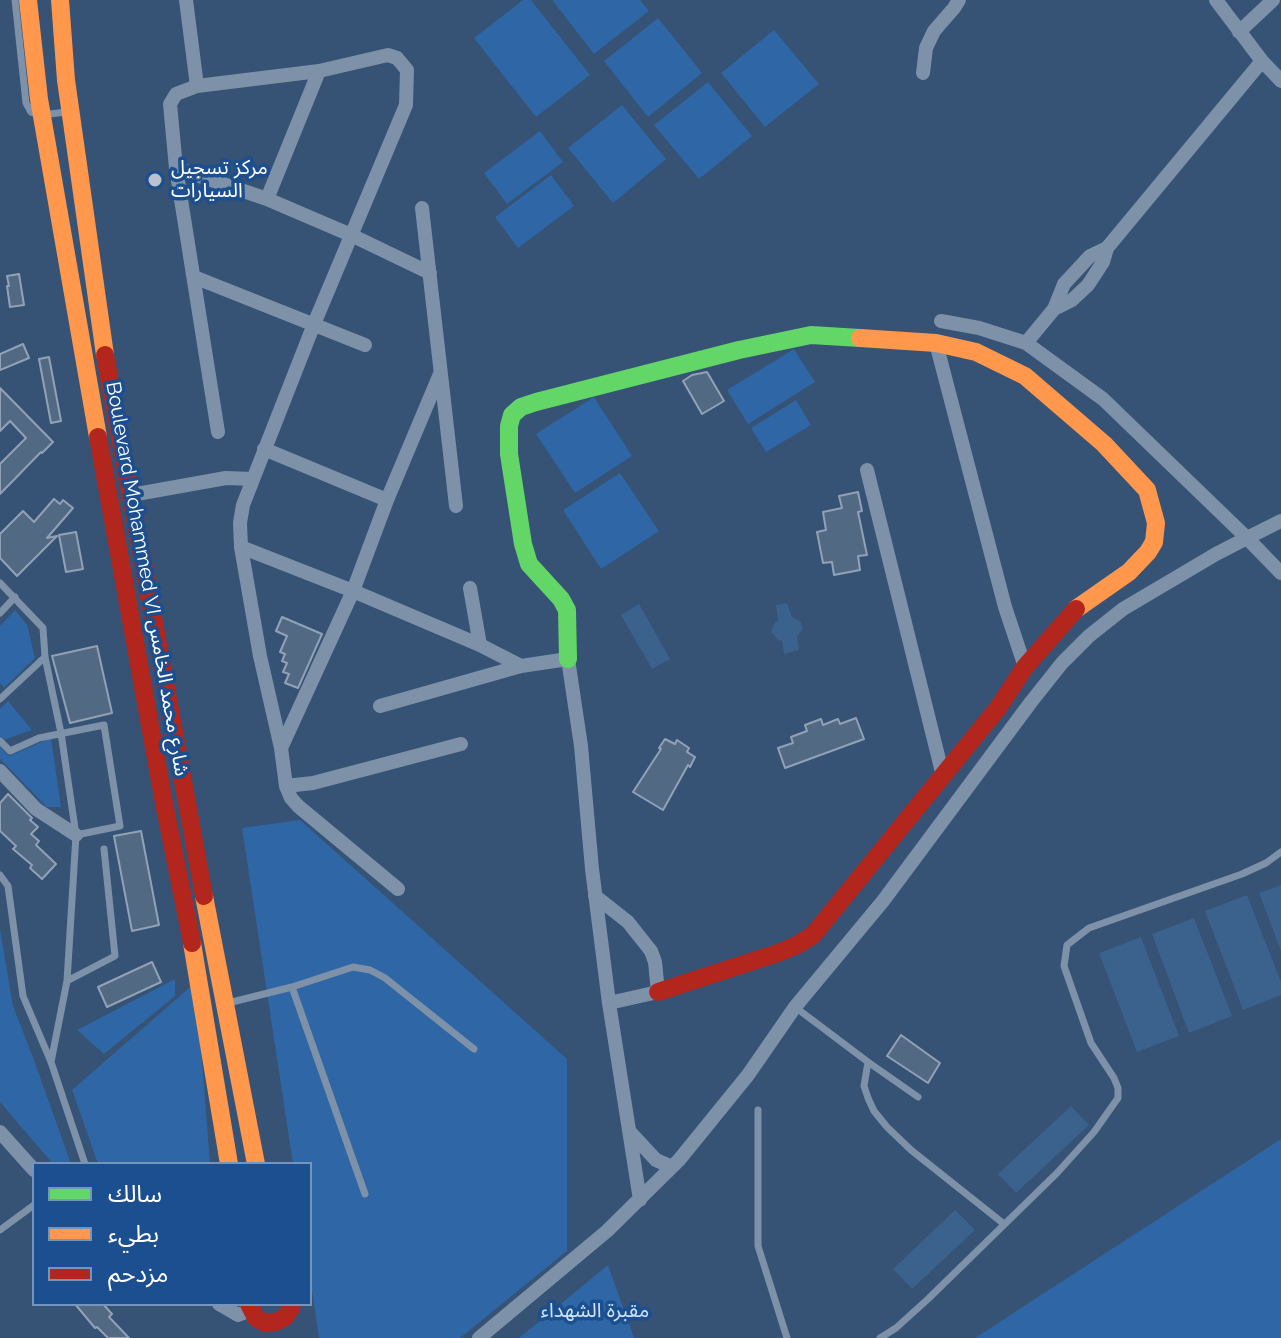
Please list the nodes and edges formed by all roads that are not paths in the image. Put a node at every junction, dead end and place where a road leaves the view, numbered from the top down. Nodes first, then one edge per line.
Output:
1 (15, 0) edge
2 (28, 0) edge
3 (60, 0) edge
4 (186, 0) edge
5 (959, 0) edge
6 (1216, 0) edge
7 (1273, 0) edge
8 (1239, 32) junction
9 (1262, 61) junction
10 (319, 71) junction
11 (923, 73) dead end
12 (1281, 81) edge
13 (197, 86) junction
14 (70, 112) junction
15 (42, 115) junction
16 (176, 168) junction
17 (267, 199) junction
18 (422, 208) dead end
19 (351, 235) junction
20 (430, 273) junction
21 (194, 277) junction
22 (941, 321) dead end
23 (314, 324) junction
24 (936, 343) junction
25 (1026, 343) junction
26 (365, 345) dead end
27 (440, 374) junction
28 (218, 432) dead end
29 (264, 449) junction
30 (867, 470) dead end
31 (253, 479) junction
32 (131, 495) junction
33 (387, 500) junction
34 (456, 506) dead end
35 (1281, 521) edge
36 (1247, 538) junction
37 (241, 547) junction
38 (1281, 573) edge
39 (0, 583) edge
40 (470, 588) dead end
41 (353, 591) junction
42 (15, 597) junction
43 (0, 613) edge
44 (480, 645) junction
45 (45, 657) junction
46 (568, 659) junction
47 (521, 666) junction
48 (1025, 667) junction
49 (0, 699) edge
50 (380, 706) dead end
51 (61, 733) junction
52 (0, 741) edge
53 (461, 744) dead end
54 (281, 748) junction
55 (0, 771) edge
56 (943, 776) junction
57 (286, 786) junction
58 (76, 835) junction
59 (104, 849) dead end
60 (1281, 852) edge
61 (0, 875) edge
62 (398, 889) dead end
63 (595, 896) junction
64 (67, 981) junction
65 (292, 987) junction
66 (658, 992) junction
67 (609, 1003) junction
68 (226, 1004) junction
69 (795, 1007) junction
70 (474, 1049) dead end
71 (51, 1062) junction
72 (868, 1062) junction
73 (918, 1097) dead end
74 (758, 1110) dead end
75 (0, 1132) edge
76 (630, 1132) junction
77 (84, 1162) edge
78 (229, 1162) edge
79 (256, 1162) edge
80 (672, 1167) junction
81 (32, 1168) edge
82 (365, 1194) dead end
83 (640, 1200) junction
84 (32, 1206) edge
85 (1004, 1224) junction
86 (0, 1230) edge
87 (222, 1306) edge
88 (252, 1311) edge
89 (288, 1311) edge
90 (260, 1338) edge
91 (290, 1338) edge
92 (479, 1338) edge
93 (787, 1338) edge
94 (880, 1338) edge

1 - 15 lane
2 - 15 main road, Boulevard Mohammed VI شارع محمد الخامس
3 - 14 main road, Boulevard Mohammed VI شارع محمد الخامس
4 - 13 street
5 - 11 street
6 - 8 street
7 - 8 street
8 - 9 street
9 - 12 street
9 - 25 street
10 - 13 street
10 - 17 street
10 - 19 street
13 - 16 street
14 - 15 lane
14 - 32 main road, Boulevard Mohammed VI شارع محمد الخامس
15 - 78 main road, Boulevard Mohammed VI شارع محمد الخامس
16 - 17 street
16 - 21 street
17 - 19 street
18 - 20 street
19 - 20 street
19 - 23 street
20 - 27 street
21 - 23 street
21 - 28 street
22 - 25 street
23 - 26 street
23 - 29 street
24 - 46 main road
24 - 48 street
24 - 48 main road
25 - 36 street
27 - 33 street
27 - 34 street
29 - 31 street
29 - 33 street
30 - 56 street
31 - 32 street
31 - 37 street
32 - 68 main road, Boulevard Mohammed VI شارع محمد الخامس
33 - 41 street
35 - 36 street
36 - 38 street
36 - 69 street
37 - 41 street
37 - 54 street
39 - 42 lane
40 - 44 street
41 - 44 street
41 - 54 street
42 - 43 lane
42 - 45 lane
44 - 47 street
45 - 49 lane
45 - 51 lane
46 - 47 street
46 - 63 street
47 - 50 street
48 - 56 main road
51 - 52 lane
51 - 58 lane
51 - 58 lane
53 - 57 street
54 - 57 street
55 - 58 street
56 - 66 main road
57 - 62 street
58 - 64 lane
59 - 64 lane
60 - 85 lane
61 - 71 lane
63 - 66 street
63 - 67 street
64 - 71 lane
65 - 68 lane
65 - 70 lane
65 - 82 lane
66 - 67 street
67 - 76 street
68 - 79 main road, Boulevard Mohammed VI شارع محمد الخامس
69 - 72 lane
69 - 80 street
71 - 77 lane
72 - 73 lane
72 - 85 lane
74 - 93 lane
75 - 81 street
76 - 80 street
76 - 83 street
80 - 83 street
83 - 92 street
84 - 86 lane
85 - 94 lane
87 - 88 street
88 - 89 main road
88 - 90 main road
89 - 91 main road

